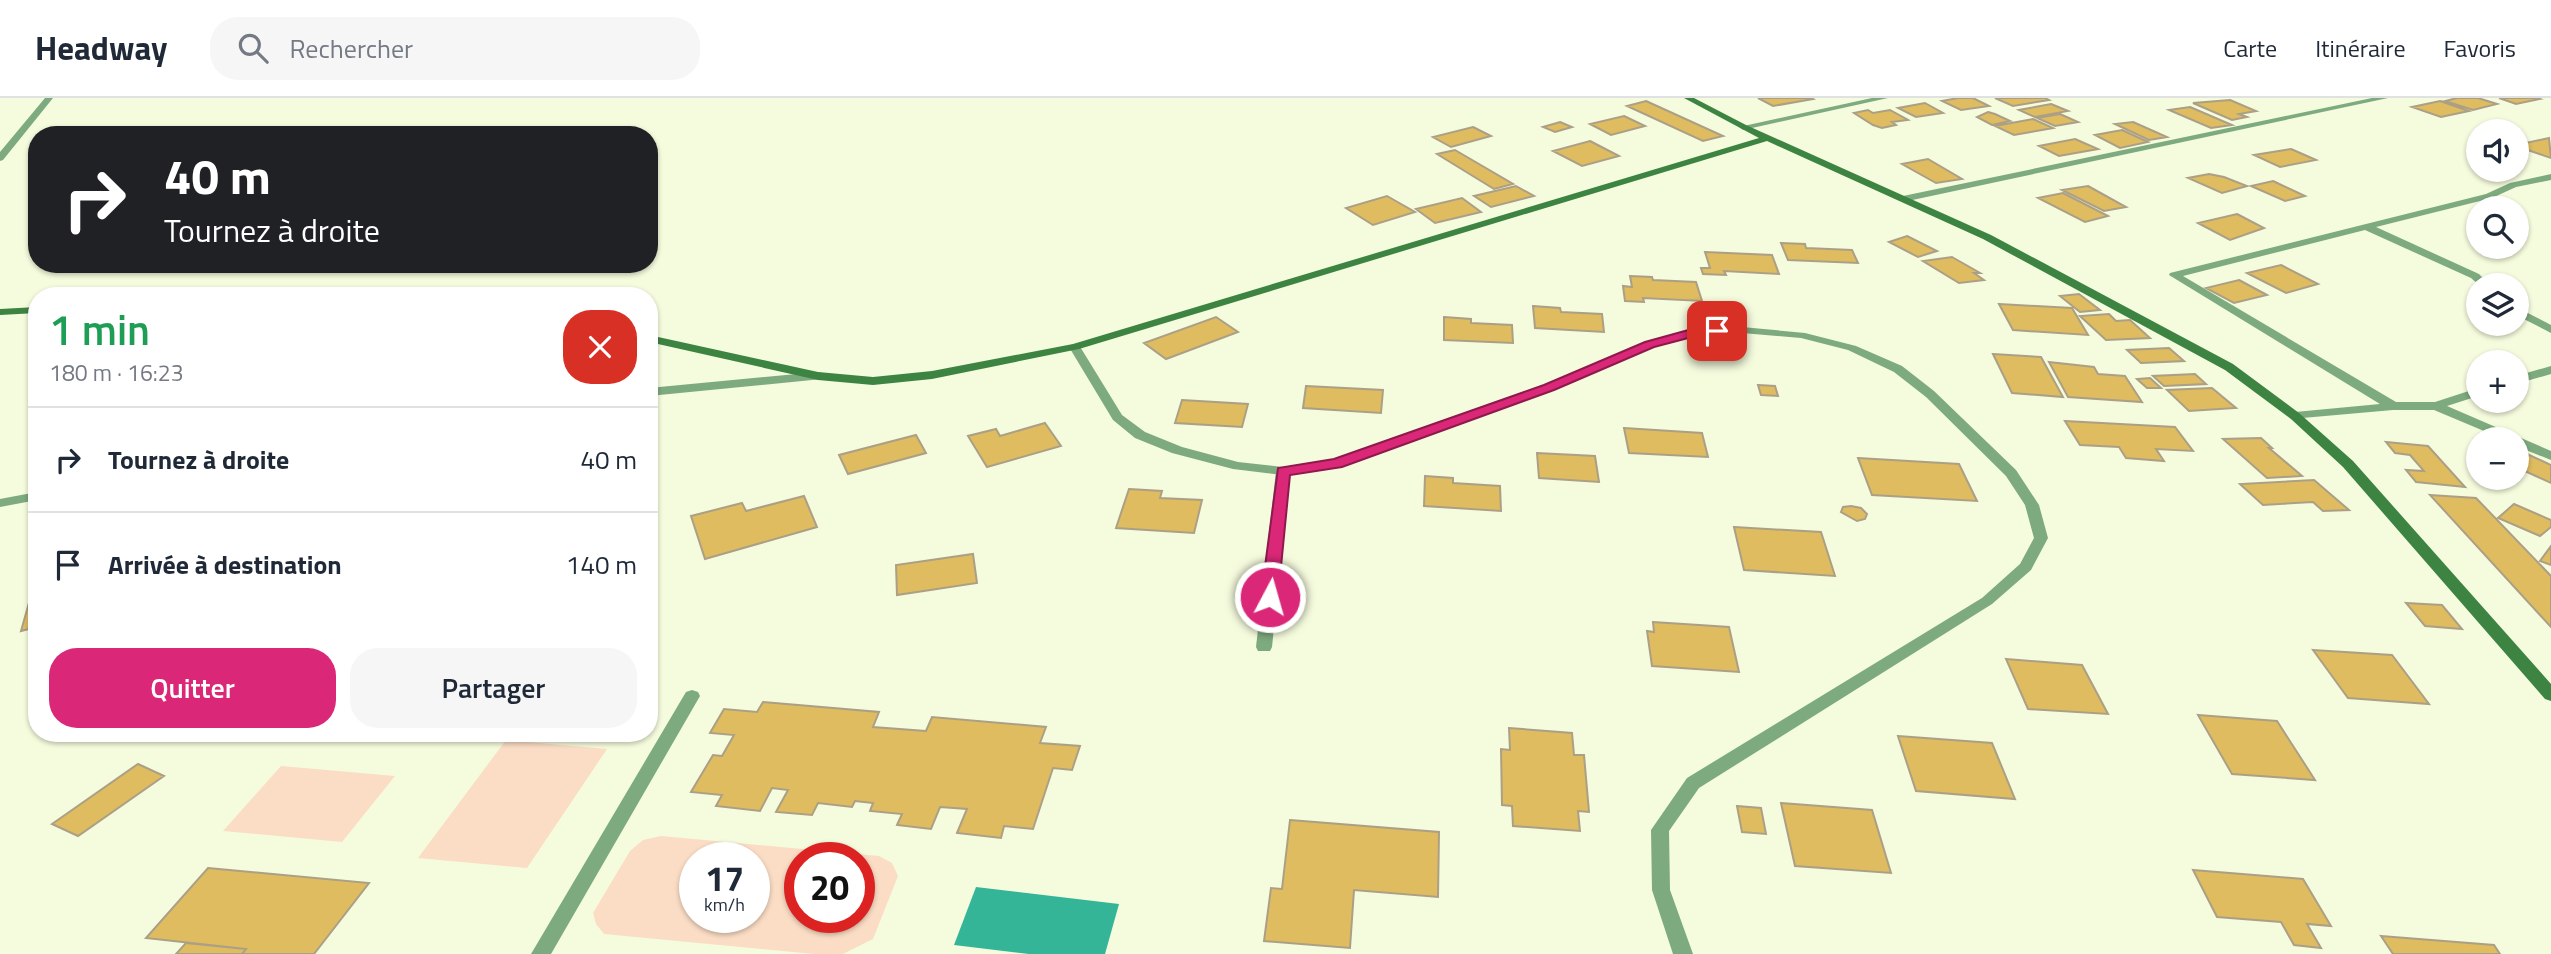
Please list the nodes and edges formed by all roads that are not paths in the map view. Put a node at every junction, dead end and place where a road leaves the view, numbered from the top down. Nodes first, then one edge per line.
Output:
1 (50, 98) edge
2 (1688, 98) edge
3 (1884, 98) edge
4 (2384, 98) edge
5 (1743, 127) junction
6 (1767, 138) junction
7 (0, 158) edge
8 (2551, 177) edge
9 (1903, 199) junction
10 (2367, 227) junction
11 (2468, 273) edge
12 (28, 310) edge
13 (0, 312) edge
14 (2529, 317) edge
15 (2551, 330) edge
16 (658, 340) edge
17 (1075, 347) junction
18 (2551, 370) edge
19 (818, 376) junction
20 (2529, 376) edge
21 (658, 391) edge
22 (2466, 396) edge
23 (2393, 406) junction
24 (2436, 406) junction
25 (2295, 415) junction
26 (2485, 427) edge
27 (2529, 446) edge
28 (2551, 456) edge
29 (1283, 471) junction
30 (28, 497) edge
31 (0, 503) edge
32 (1264, 647) dead end
33 (2551, 695) edge
34 (692, 696) dead end
35 (541, 954) edge
36 (1683, 954) edge

1 - 7 street
2 - 5 main road
3 - 5 street
4 - 9 street
5 - 6 main road
6 - 9 main road
6 - 17 main road
8 - 10 street
9 - 25 main road
10 - 11 street
10 - 23 street
12 - 13 main road
14 - 15 street
16 - 19 main road
17 - 19 main road
17 - 29 street
18 - 20 street
19 - 21 street
22 - 24 street
23 - 24 street
23 - 25 street
24 - 26 street
25 - 33 main road
27 - 28 street
29 - 32 street
29 - 36 street
30 - 31 street
34 - 35 street

